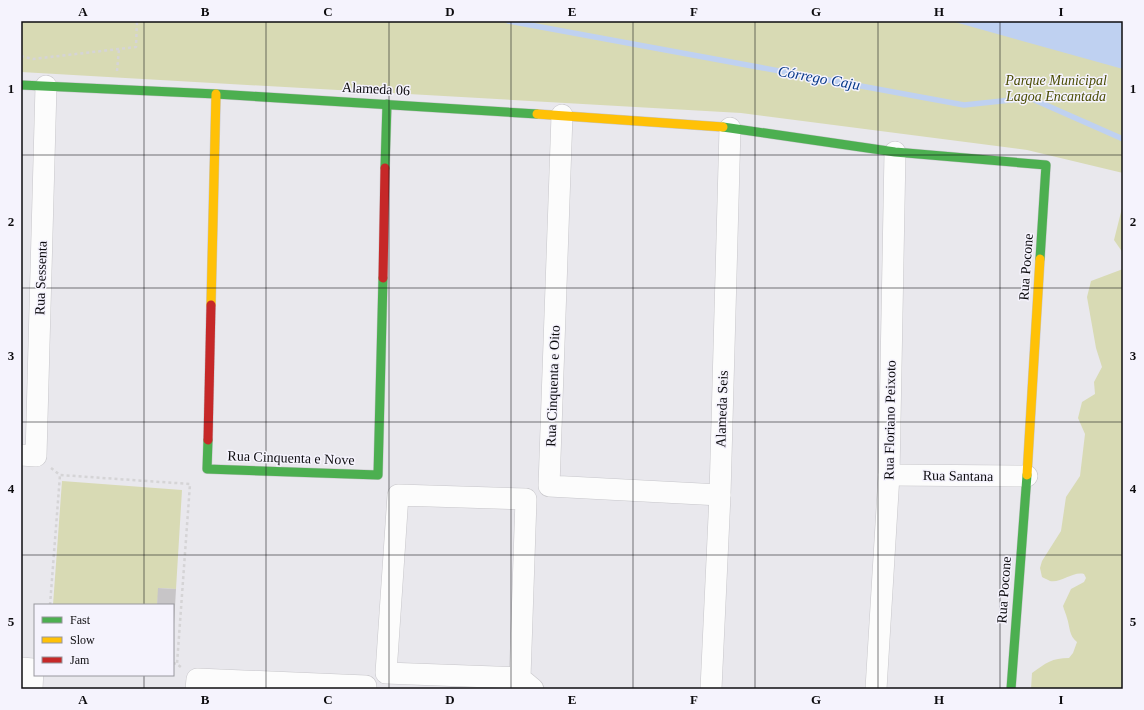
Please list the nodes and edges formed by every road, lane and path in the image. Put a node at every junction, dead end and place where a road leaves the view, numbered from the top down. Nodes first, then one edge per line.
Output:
1 (137, 21) edge
2 (21, 56) edge
3 (21, 85) edge
4 (46, 86) junction
5 (216, 94) junction
6 (387, 104) junction
7 (562, 114) junction
8 (730, 128) junction
9 (895, 152) junction
10 (21, 455) edge
11 (889, 475) junction
12 (1027, 476) junction
13 (720, 495) junction
14 (50, 604) edge
15 (174, 664) edge
16 (527, 683) edge
17 (196, 689) edge
18 (366, 689) edge
19 (711, 689) edge
20 (876, 689) edge
21 (1011, 689) edge

1 - 2 path
3 - 4 street, Alameda 06
4 - 5 street, Alameda 06
4 - 10 street, Rua Sessenta
5 - 6 street, Alameda 06
5 - 6 street, Rua Cinquenta e Nove
6 - 7 street, Alameda 06
7 - 8 street, Alameda 06
7 - 13 street, Rua Cinquenta e Oito
8 - 9 street, Rua Pocone
8 - 13 street, Alameda Seis
9 - 11 street, Rua Floriano Peixoto
9 - 12 street, Rua Pocone
11 - 12 street, Rua Santana
11 - 20 street, Rua Floriano Peixoto
12 - 21 street, Rua Pocone
13 - 19 street, Alameda Seis
14 - 15 path
16 - 16 street
17 - 18 street

